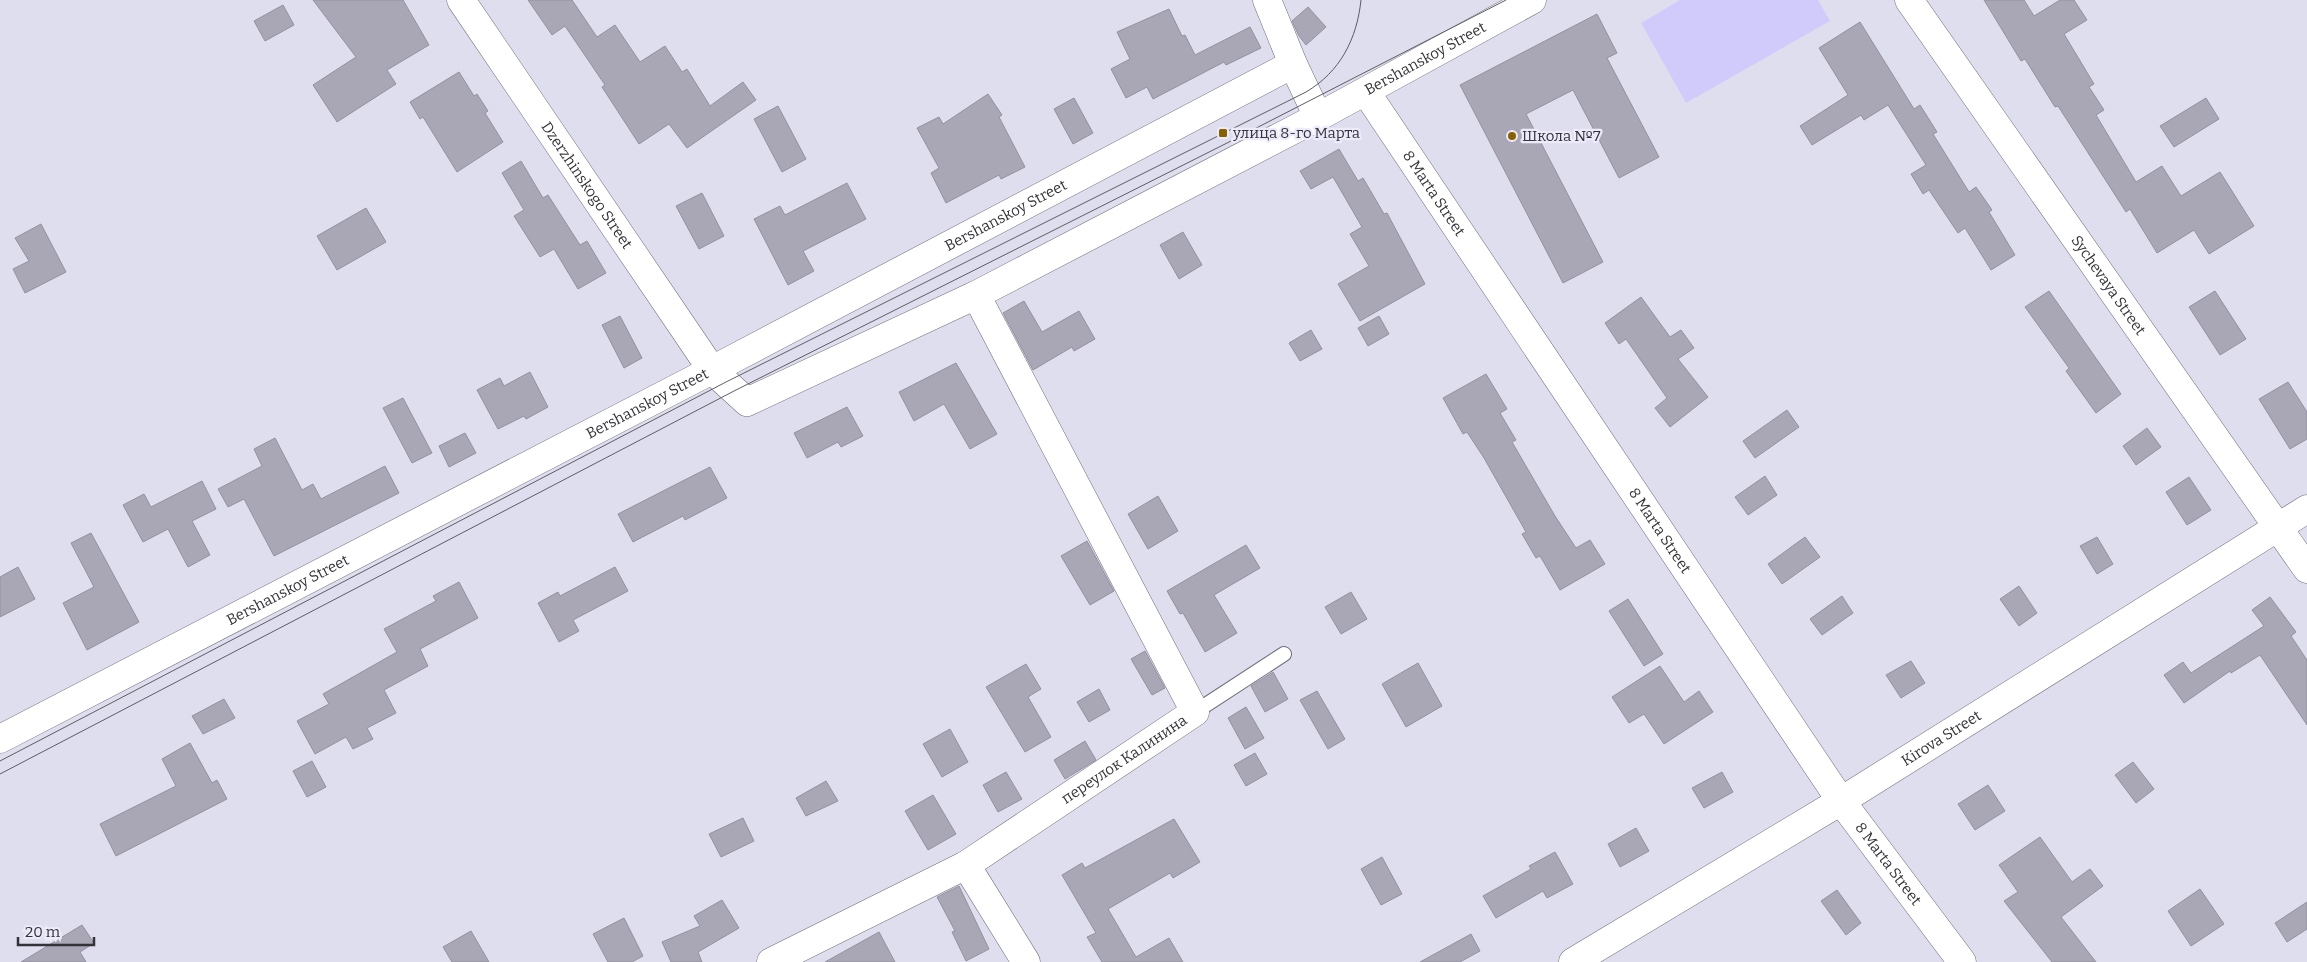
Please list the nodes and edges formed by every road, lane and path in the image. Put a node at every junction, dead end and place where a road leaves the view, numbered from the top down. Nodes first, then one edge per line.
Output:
1 (462, 0) edge
2 (1267, 0) edge
3 (1532, 0) edge
4 (1909, 0) edge
5 (1293, 64) junction
6 (1366, 92) junction
7 (1318, 118) junction
8 (976, 295) junction
9 (712, 370) junction
10 (2307, 509) edge
11 (2277, 528) junction
12 (2307, 569) edge
13 (1284, 654) dead end
14 (1195, 712) junction
15 (0, 739) edge
16 (1841, 801) junction
17 (966, 866) junction
18 (771, 962) edge
19 (1026, 962) edge
20 (1573, 962) edge
21 (1962, 962) edge

1 - 9 street, Dzerzhinskogo Street
2 - 5 street
3 - 6 street, Bershanskoy Street
4 - 11 street, Sychevaya Street
5 - 7 street
5 - 9 street, Bershanskoy Street
6 - 7 street, Bershanskoy Street
6 - 16 street, 8 Marta Street
7 - 8 street, Bershanskoy Street
8 - 9 street, Dzerzhinskogo Street
8 - 14 street, переулок Калинина
9 - 15 street, Bershanskoy Street
10 - 11 street, Kirova Street
11 - 12 street, Sychevaya Street
11 - 16 street, Kirova Street
13 - 14 lane
14 - 17 street, переулок Калинина
16 - 20 street, Kirova Street
16 - 21 street, 8 Marta Street
17 - 18 street, переулок Калинина
17 - 19 street

